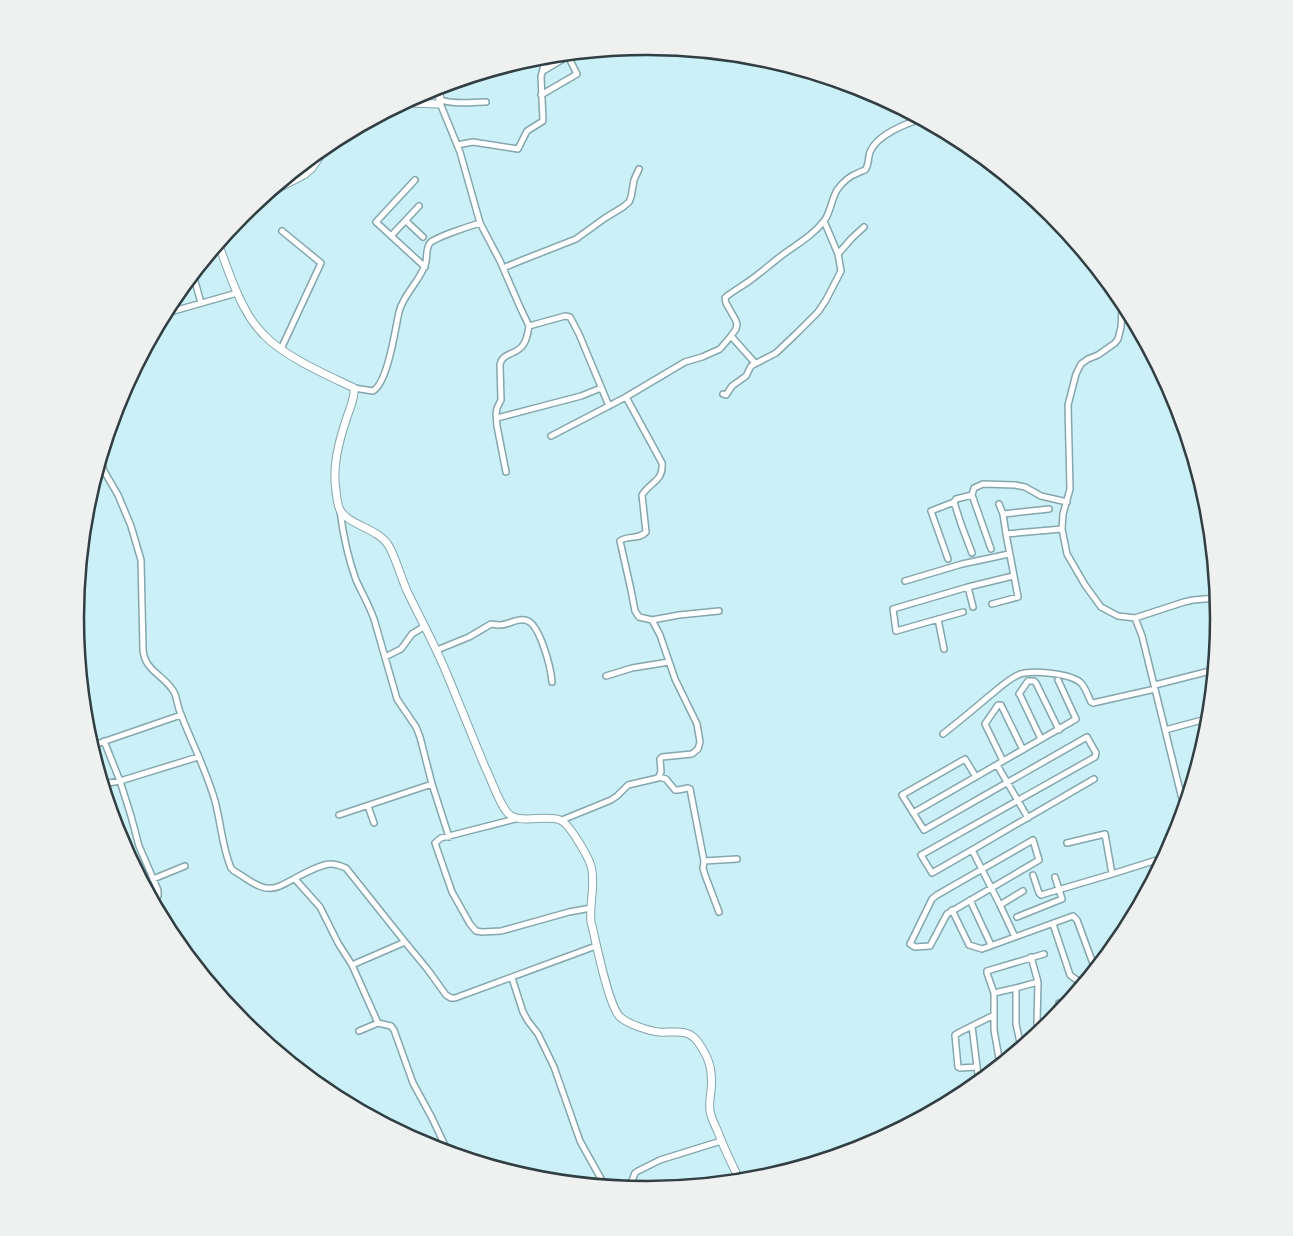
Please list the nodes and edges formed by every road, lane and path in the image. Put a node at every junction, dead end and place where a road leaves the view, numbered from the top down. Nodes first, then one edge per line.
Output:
1 (570, 61) edge
2 (556, 63) edge
3 (545, 65) edge
4 (553, 65) joint
5 (543, 71) junction
6 (439, 95) edge
7 (541, 95) junction
8 (422, 102) edge
9 (440, 102) junction
10 (486, 102) dead end
11 (913, 122) edge
12 (457, 145) junction
13 (316, 163) edge
14 (639, 170) dead end
15 (415, 180) dead end
16 (291, 182) edge
17 (419, 206) dead end
18 (406, 221) junction
19 (824, 221) junction
20 (480, 223) junction
21 (864, 227) dead end
22 (282, 231) dead end
23 (391, 236) junction
24 (423, 237) dead end
25 (221, 250) edge
26 (838, 254) junction
27 (425, 267) junction
28 (504, 268) junction
29 (195, 282) edge
30 (237, 293) junction
31 (201, 303) junction
32 (175, 311) edge
33 (1122, 316) edge
34 (529, 326) junction
35 (731, 336) junction
36 (281, 349) junction
37 (755, 363) junction
38 (354, 388) junction
39 (601, 388) junction
40 (723, 394) dead end
41 (626, 397) junction
42 (609, 406) junction
43 (496, 418) junction
44 (551, 436) dead end
45 (104, 470) edge
46 (506, 472) dead end
47 (972, 495) junction
48 (954, 502) junction
49 (1067, 502) junction
50 (999, 504) dead end
51 (1049, 509) dead end
52 (340, 510) junction
53 (1003, 514) junction
54 (1062, 529) junction
55 (1006, 534) junction
56 (991, 549) dead end
57 (972, 553) dead end
58 (1009, 554) junction
59 (948, 559) dead end
60 (1013, 576) junction
61 (905, 581) dead end
62 (968, 587) junction
63 (1209, 599) edge
64 (992, 604) dead end
65 (973, 607) dead end
66 (719, 611) dead end
67 (963, 612) dead end
68 (1135, 618) junction
69 (938, 619) junction
70 (652, 620) junction
71 (425, 626) junction
72 (944, 649) dead end
73 (437, 650) junction
74 (385, 657) junction
75 (669, 662) junction
76 (1207, 672) edge
77 (606, 676) dead end
78 (1058, 680) dead end
79 (552, 682) dead end
80 (1155, 687) junction
81 (181, 715) junction
82 (1200, 721) edge
83 (1058, 730) junction
84 (1165, 730) junction
85 (943, 734) dead end
86 (1041, 740) junction
87 (104, 741) junction
88 (98, 743) edge
89 (1023, 750) junction
90 (198, 757) junction
91 (1003, 761) junction
92 (997, 765) junction
93 (976, 776) junction
94 (659, 777) junction
95 (1094, 779) dead end
96 (120, 781) junction
97 (1007, 782) junction
98 (108, 783) edge
99 (432, 784) junction
100 (1181, 795) edge
101 (1017, 800) junction
102 (368, 806) junction
103 (913, 813) junction
104 (339, 815) dead end
105 (519, 818) junction
106 (1028, 818) junction
107 (562, 820) junction
108 (374, 823) dead end
109 (449, 836) junction
110 (1067, 843) dead end
111 (972, 850) junction
112 (737, 859) dead end
113 (704, 861) junction
114 (1154, 861) edge
115 (185, 866) dead end
116 (982, 870) junction
117 (1112, 874) junction
118 (1033, 875) dead end
119 (1055, 877) dead end
120 (153, 879) junction
121 (295, 879) junction
122 (991, 888) junction
123 (1059, 888) junction
124 (1024, 891) dead end
125 (158, 897) edge
126 (970, 900) junction
127 (1000, 905) junction
128 (591, 908) junction
129 (952, 910) junction
130 (719, 912) dead end
131 (1018, 917) dead end
132 (1052, 924) junction
133 (1015, 937) junction
134 (405, 942) junction
135 (991, 945) junction
136 (596, 946) junction
137 (1044, 954) dead end
138 (1031, 958) junction
139 (1092, 962) edge
140 (352, 965) junction
141 (512, 978) junction
142 (1077, 980) edge
143 (1038, 982) junction
144 (1016, 988) junction
145 (994, 993) junction
146 (994, 1015) junction
147 (378, 1023) junction
148 (1037, 1023) edge
149 (972, 1026) junction
150 (359, 1032) dead end
151 (1019, 1040) edge
152 (999, 1057) edge
153 (977, 1067) junction
154 (978, 1073) edge
155 (721, 1141) junction
156 (444, 1143) edge
157 (736, 1173) edge
158 (601, 1179) edge
159 (632, 1181) edge

1 - 7 street
2 - 4 street
3 - 5 street
4 - 5 street
5 - 7 street
6 - 9 street
7 - 12 street
8 - 9 street
9 - 10 street
9 - 12 street
11 - 19 street
12 - 20 street
13 - 16 street
14 - 28 street
15 - 23 street
17 - 18 street
18 - 23 street
18 - 24 street
19 - 26 street
19 - 35 street
20 - 27 street
20 - 28 street
21 - 26 street
22 - 36 street
23 - 27 street
25 - 30 street
26 - 37 street
27 - 38 street
28 - 34 street
29 - 31 street
30 - 31 street
30 - 36 street
31 - 32 street
33 - 49 street
34 - 39 street
34 - 43 street
35 - 37 street
35 - 41 street
36 - 38 street
37 - 40 street
38 - 52 street
39 - 42 street
39 - 43 street
41 - 42 street
41 - 70 street
42 - 44 street
43 - 46 street
45 - 81 street
47 - 48 street
47 - 49 street
47 - 56 street
48 - 57 street
48 - 59 street
49 - 54 street
50 - 53 street
51 - 53 street
52 - 71 street
52 - 74 street
53 - 55 street
54 - 55 street
54 - 68 street
55 - 58 street
58 - 60 street
58 - 61 street
60 - 62 street
60 - 64 street
62 - 65 street
62 - 69 street
63 - 68 street
66 - 70 street
67 - 69 street
68 - 80 street
69 - 72 street
70 - 75 street
71 - 73 street
71 - 74 street
73 - 79 street
73 - 105 street
74 - 99 street
75 - 77 street
75 - 94 street
76 - 80 street
78 - 83 street
80 - 84 street
80 - 85 street
81 - 87 street
81 - 90 street
82 - 84 street
83 - 86 street
83 - 86 street
84 - 100 street
86 - 89 street
87 - 88 street
87 - 96 street
89 - 91 street
89 - 91 street
90 - 96 street
90 - 121 street
91 - 92 street
92 - 93 street
92 - 97 street
93 - 103 street
93 - 103 street
94 - 107 street
94 - 113 street
95 - 106 street
96 - 98 street
96 - 120 street
97 - 101 street
97 - 101 street
97 - 103 street
99 - 102 street
99 - 109 street
101 - 106 street
101 - 111 street
102 - 104 street
102 - 108 street
105 - 107 street
105 - 109 street
106 - 111 street
107 - 128 street
109 - 128 street
110 - 117 street
111 - 116 street
112 - 113 street
113 - 130 street
114 - 117 street
115 - 120 street
116 - 122 street
116 - 122 street
116 - 129 street
117 - 123 street
118 - 123 street
119 - 123 street
120 - 125 street
121 - 134 street
121 - 140 street
122 - 126 street
122 - 127 street
123 - 131 street
124 - 127 street
126 - 129 street
126 - 135 street
127 - 133 street
128 - 136 street
129 - 135 street
132 - 133 street
132 - 139 street
132 - 142 street
133 - 135 street
134 - 140 street
134 - 141 street
136 - 141 street
136 - 155 street
137 - 138 street
138 - 143 street
138 - 145 street
140 - 147 street
141 - 158 street
143 - 144 street
143 - 148 street
144 - 145 street
144 - 151 street
145 - 146 street
146 - 149 street
146 - 152 street
147 - 150 street
147 - 156 street
149 - 153 street
149 - 153 street
153 - 154 street
155 - 157 street
155 - 159 street

